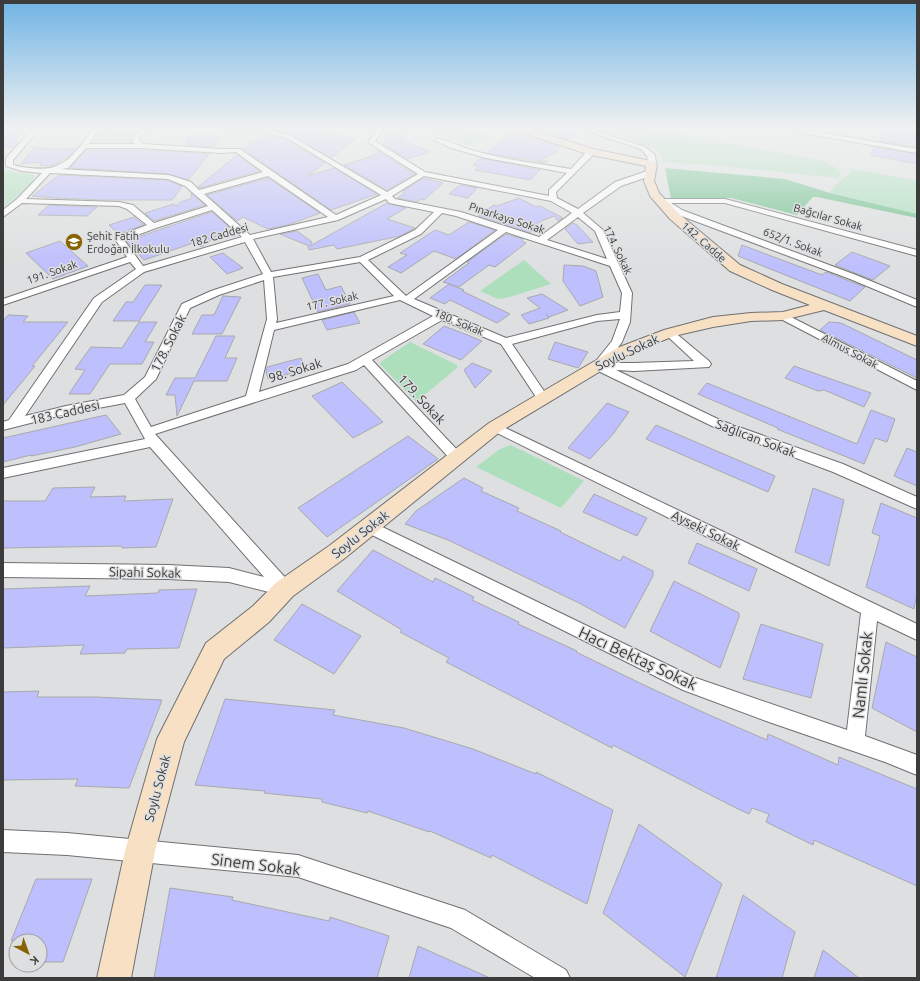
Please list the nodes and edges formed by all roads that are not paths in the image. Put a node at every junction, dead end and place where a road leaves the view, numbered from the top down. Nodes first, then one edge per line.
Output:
1 (44, 175) edge
2 (124, 175) edge
3 (263, 175) edge
4 (272, 175) edge
5 (351, 175) edge
6 (422, 175) edge
7 (427, 175) edge
8 (568, 175) edge
9 (638, 175) edge
10 (650, 175) edge
11 (198, 193) junction
12 (387, 195) junction
13 (553, 199) junction
14 (20, 201) junction
15 (661, 201) junction
16 (215, 207) junction
17 (440, 211) junction
18 (578, 213) junction
19 (3, 214) edge
20 (335, 218) junction
21 (153, 226) junction
22 (505, 229) junction
23 (248, 238) junction
24 (540, 240) junction
25 (917, 253) edge
26 (133, 258) junction
27 (362, 259) junction
28 (614, 264) junction
29 (141, 270) junction
30 (268, 275) junction
31 (404, 298) junction
32 (3, 302) edge
33 (917, 304) edge
34 (827, 305) junction
35 (626, 315) junction
36 (441, 316) junction
37 (783, 316) junction
38 (270, 328) junction
39 (669, 333) junction
40 (917, 341) edge
41 (505, 342) junction
42 (365, 360) junction
43 (598, 366) junction
44 (917, 386) edge
45 (128, 398) junction
46 (250, 398) junction
47 (542, 398) junction
48 (8, 425) edge
49 (495, 427) junction
50 (150, 437) junction
51 (456, 458) junction
52 (3, 474) edge
53 (917, 503) edge
54 (369, 527) junction
55 (3, 570) edge
56 (285, 588) junction
57 (870, 609) junction
58 (917, 632) edge
59 (855, 742) junction
60 (917, 765) edge
61 (3, 841) edge
62 (140, 851) junction
63 (551, 976) edge
64 (114, 978) edge

1 - 14 street
2 - 11 street
3 - 11 street
4 - 20 street
5 - 12 street, Pınarkaya Sokak
6 - 12 street, 182 Caddesi
7 - 13 street, 174. Sokak
8 - 13 street
9 - 18 street
10 - 15 street, 142. Cadde
11 - 16 street
12 - 17 street, Pınarkaya Sokak
12 - 20 street, 182 Caddesi
13 - 18 street, 174. Sokak
14 - 19 street
14 - 21 street
15 - 25 street, Bağcılar Sokak
15 - 33 street, 652/1. Sokak
15 - 34 street, 142. Cadde
16 - 21 street
16 - 23 street
17 - 22 street, Pınarkaya Sokak
17 - 27 street, 178. Sokak
18 - 24 street
18 - 28 street, 174. Sokak
20 - 23 street, 182 Caddesi
21 - 26 street
22 - 24 street, Pınarkaya Sokak
22 - 31 street, 177. Sokak
23 - 29 street, 182 Caddesi
23 - 30 street
24 - 28 street, Pınarkaya Sokak
26 - 29 street
26 - 32 street, 191. Sokak
27 - 30 street, 178. Sokak
27 - 31 street, 180. Sokak
28 - 35 street, 174. Sokak
29 - 48 street, 182 Caddesi
30 - 38 street
30 - 45 street, 178. Sokak
31 - 36 street, 180. Sokak
31 - 38 street, 177. Sokak
34 - 37 street, Soylu Sokak
34 - 40 street, 142. Cadde
35 - 41 street
35 - 43 street, 174. Sokak
36 - 41 street, 180. Sokak
36 - 42 street, 98. Sokak
37 - 39 street, Soylu Sokak
37 - 44 street, Almus Sokak
38 - 46 street
39 - 43 street, Soylu Sokak
39 - 43 street
41 - 47 street
42 - 46 street, 98. Sokak
42 - 51 street, 179. Sokak
43 - 47 street, Soylu Sokak
43 - 53 street, Sağlıcan Sokak
45 - 48 street, 183 Caddesi
45 - 50 street
46 - 50 street, 98. Sokak
47 - 49 street, Soylu Sokak
49 - 51 street, Soylu Sokak
49 - 57 street, Ayseki Sokak
50 - 52 street
50 - 56 street
51 - 54 street, Soylu Sokak
54 - 56 street, Soylu Sokak
54 - 59 street, Hacı Bektaş Sokak
55 - 56 street, Sipahi Sokak
56 - 62 street, Soylu Sokak
57 - 58 street, Ayseki Sokak
57 - 59 street, Namlı Sokak
59 - 60 street, Hacı Bektaş Sokak
61 - 62 street, Sinem Sokak
62 - 63 street, Sinem Sokak
62 - 64 street, Soylu Sokak

